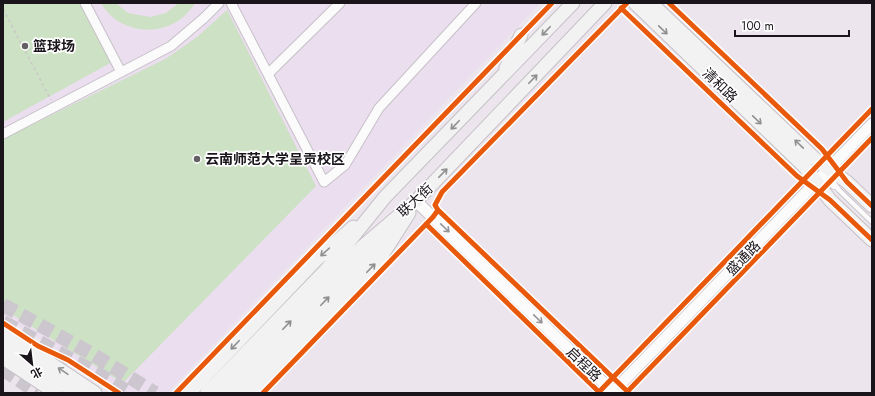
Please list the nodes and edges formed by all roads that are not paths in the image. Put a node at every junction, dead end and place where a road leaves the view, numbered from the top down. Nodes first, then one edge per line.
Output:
1 (85, 3) edge
2 (219, 3) edge
3 (231, 3) edge
4 (340, 3) edge
5 (476, 3) edge
6 (552, 3) edge
7 (573, 3) edge
8 (605, 3) edge
9 (635, 3) edge
10 (651, 3) edge
11 (520, 35) joint
12 (121, 72) junction
13 (268, 74) junction
14 (502, 77) junction
15 (872, 124) edge
16 (3, 134) edge
17 (810, 163) junction
18 (823, 175) junction
19 (385, 197) junction
20 (416, 201) junction
21 (872, 206) edge
22 (872, 222) edge
23 (872, 240) edge
24 (3, 332) edge
25 (3, 345) edge
26 (3, 358) edge
27 (56, 393) edge
28 (77, 393) edge
29 (95, 393) edge
30 (189, 393) edge
31 (207, 393) edge
32 (220, 393) edge
33 (235, 393) edge
34 (249, 393) edge
35 (614, 393) edge

1 - 12 street
2 - 12 street
3 - 13 street
4 - 13 street
5 - 13 street
6 - 11 lane
7 -> 14 main road, 联大街
20 -> 8 main road, 联大街
9 -> 17 main road, 清和路
17 -> 10 main road, 清和路
11 - 14 main road
12 - 16 street
14 -> 19 main road, 联大街
15 - 18 street, 盛通路
17 - 18 main road, 清和路
18 - 21 main road, 清和路
18 - 22 lane, 清和路
18 - 23 main road, 清和路
18 - 35 street, 盛通路
19 -> 30 main road
19 - 31 main road, 联大街
32 -> 20 main road, 联大街
33 -> 20 main road
34 -> 20 main road
20 -> 35 street, 启程路
29 -> 24 main road
25 - 28 main road
26 - 27 main road

